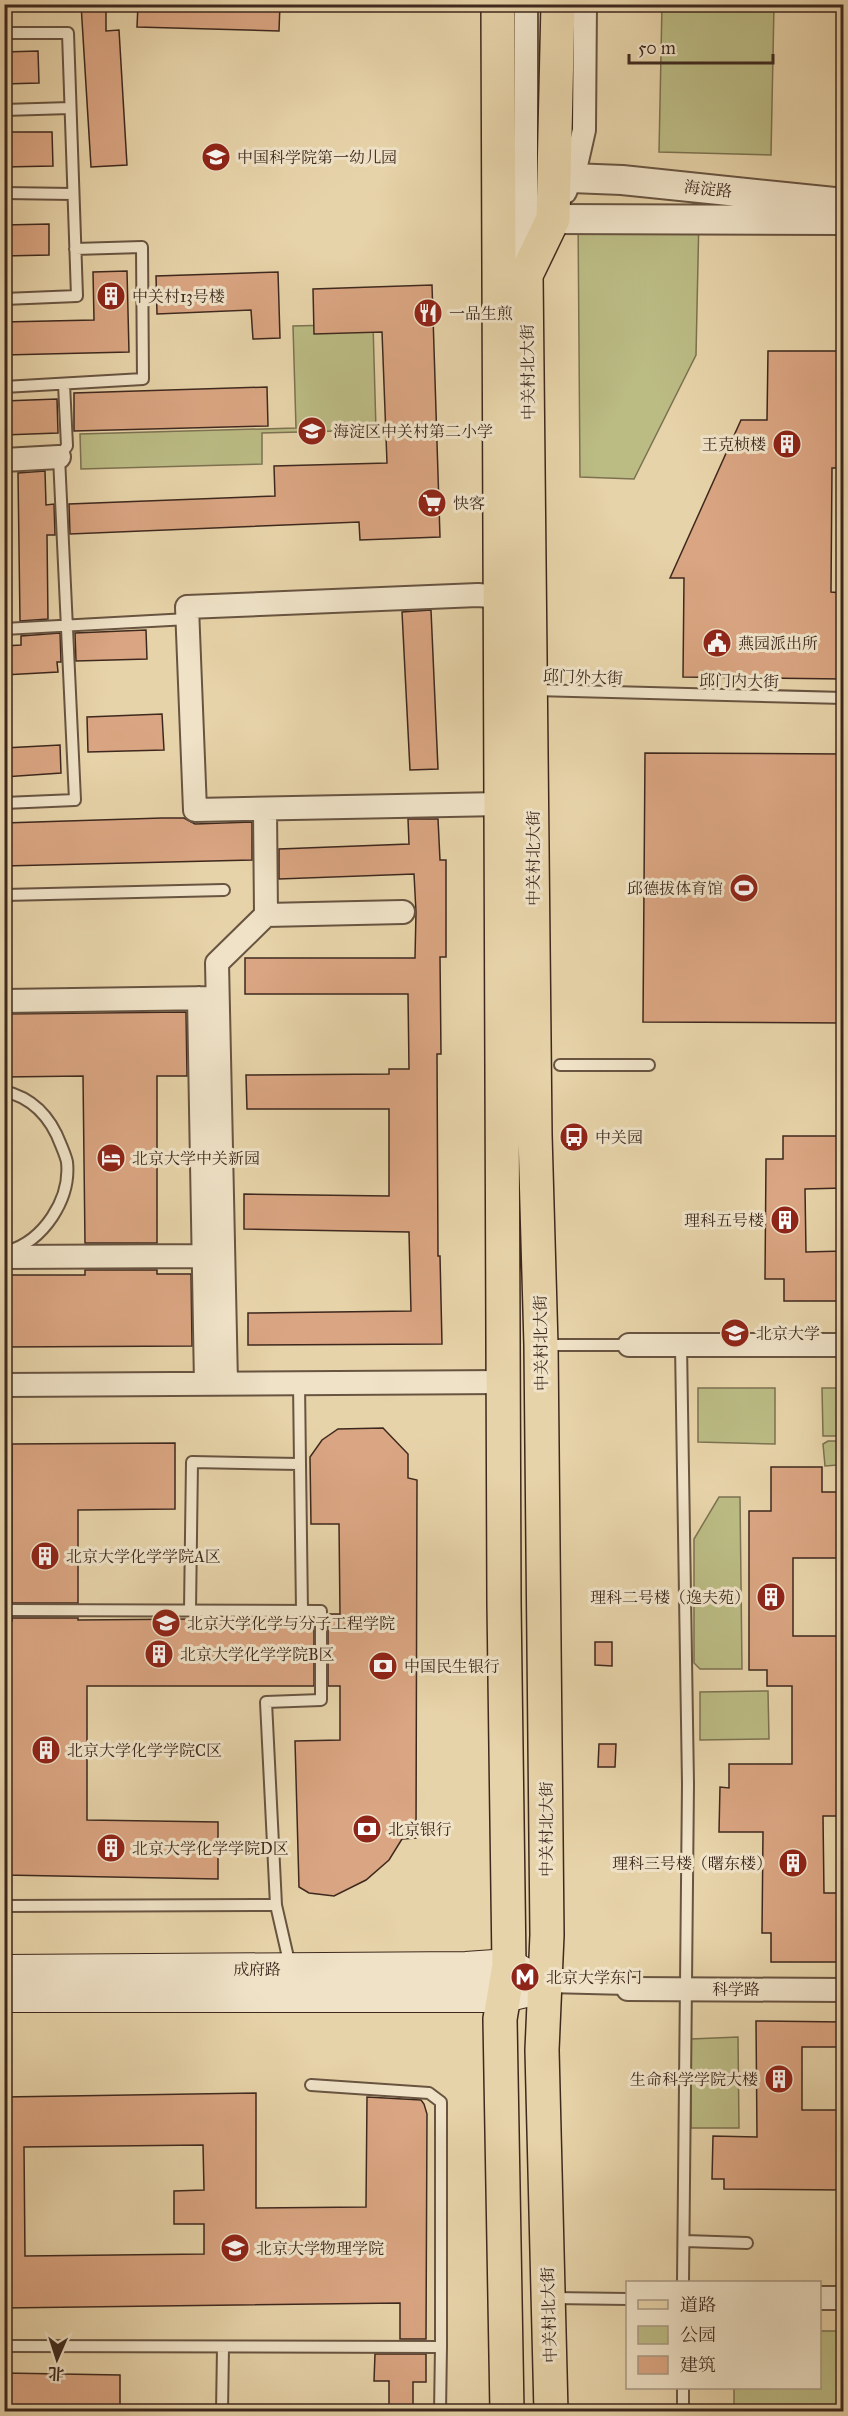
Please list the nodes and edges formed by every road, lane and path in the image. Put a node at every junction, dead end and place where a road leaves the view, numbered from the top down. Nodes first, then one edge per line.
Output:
1 (498, 4) edge
2 (526, 4) edge
3 (558, 4) edge
4 (585, 4) edge
5 (4, 33) edge
6 (70, 108) junction
7 (4, 110) edge
8 (571, 178) junction
9 (4, 193) edge
10 (73, 194) junction
11 (843, 203) edge
12 (553, 219) junction
13 (843, 220) edge
14 (75, 249) junction
15 (526, 275) junction
16 (4, 299) edge
17 (64, 384) junction
18 (4, 387) edge
19 (59, 457) junction
20 (4, 460) edge
21 (501, 597) junction
22 (188, 619) junction
23 (67, 626) junction
24 (4, 629) edge
25 (531, 690) junction
26 (634, 693) joint
27 (843, 698) edge
28 (4, 803) edge
29 (501, 804) junction
30 (265, 809) junction
31 (224, 890) dead end
32 (4, 895) edge
33 (403, 912) dead end
34 (266, 915) junction
35 (208, 998) junction
36 (4, 1001) edge
37 (560, 1065) dead end
38 (649, 1065) dead end
39 (4, 1091) edge
40 (4, 1254) edge
41 (203, 1256) junction
42 (541, 1345) junction
43 (629, 1345) joint
44 (681, 1345) junction
45 (843, 1345) edge
46 (504, 1382) junction
47 (216, 1383) junction
48 (299, 1383) junction
49 (4, 1385) edge
50 (300, 1464) junction
51 (4, 1610) edge
52 (190, 1611) junction
53 (302, 1611) junction
54 (276, 1905) junction
55 (4, 1906) edge
56 (291, 1969) junction
57 (4, 1971) edge
58 (507, 1981) junction
59 (545, 1987) junction
60 (628, 1989) joint
61 (688, 1989) junction
62 (843, 1990) edge
63 (4, 1996) edge
64 (311, 2085) dead end
65 (685, 2241) junction
66 (747, 2243) dead end
67 (683, 2281) edge
68 (549, 2298) junction
69 (821, 2298) edge
70 (843, 2298) edge
71 (626, 2299) edge
72 (4, 2346) edge
73 (223, 2347) junction
74 (441, 2347) junction
75 (683, 2389) edge
76 (222, 2412) edge
77 (440, 2412) edge
78 (507, 2412) edge
79 (551, 2412) edge
80 (683, 2412) edge

1 - 21 main road, 中关村北大街
2 - 15 street, 中关村北大街
3 - 12 main road, 中关村北大街
4 - 8 street, 中关村北大街
5 - 6 lane
6 - 7 lane
6 - 10 lane
8 - 11 street, 海淀路
8 - 12 street, 中关村北大街
9 - 10 lane
10 - 14 lane
12 - 13 street
12 - 15 main road, 中关村北大街
14 - 16 lane
14 - 17 lane
15 - 25 main road, 中关村北大街
17 - 18 lane
17 - 19 lane
19 - 20 street
19 - 23 lane
21 - 22 street
21 - 29 main road, 中关村北大街
22 - 23 lane
22 - 30 street
23 - 24 lane
23 - 28 lane
25 - 26 lane, 邱门外大街
25 - 42 main road, 中关村北大街
26 - 27 lane, 邱门内大街
29 - 30 street
29 - 46 main road, 中关村北大街
30 - 34 street
31 - 32 lane
33 - 34 street
34 - 35 street
35 - 36 street
35 - 41 street
35 - 47 street
37 - 38 lane
39 - 40 lane
40 - 41 street
41 - 47 street
42 - 43 lane
42 - 59 main road, 中关村北大街
43 - 44 street
44 - 45 street
44 - 61 lane
46 - 48 street
46 - 58 main road, 中关村北大街
47 - 48 street
47 - 49 street
48 - 50 lane
50 - 52 lane
50 - 53 lane
51 - 52 lane
52 - 53 lane
53 - 54 lane
54 - 55 lane
54 - 56 lane
56 - 57 main road, 成府路
56 - 58 main road, 成府路
58 - 59 main road
58 - 63 main road, 成府路
58 - 78 main road, 中关村北大街
59 - 60 lane
59 - 68 main road, 中关村北大街
60 - 61 street, 科学路
61 - 62 street, 科学路
61 - 65 lane
64 - 74 lane
65 - 66 lane
65 - 67 lane
68 - 71 lane
68 - 79 main road, 中关村北大街
69 - 70 street
72 - 73 lane
73 - 74 lane
73 - 76 lane
74 - 77 lane
75 - 80 lane

